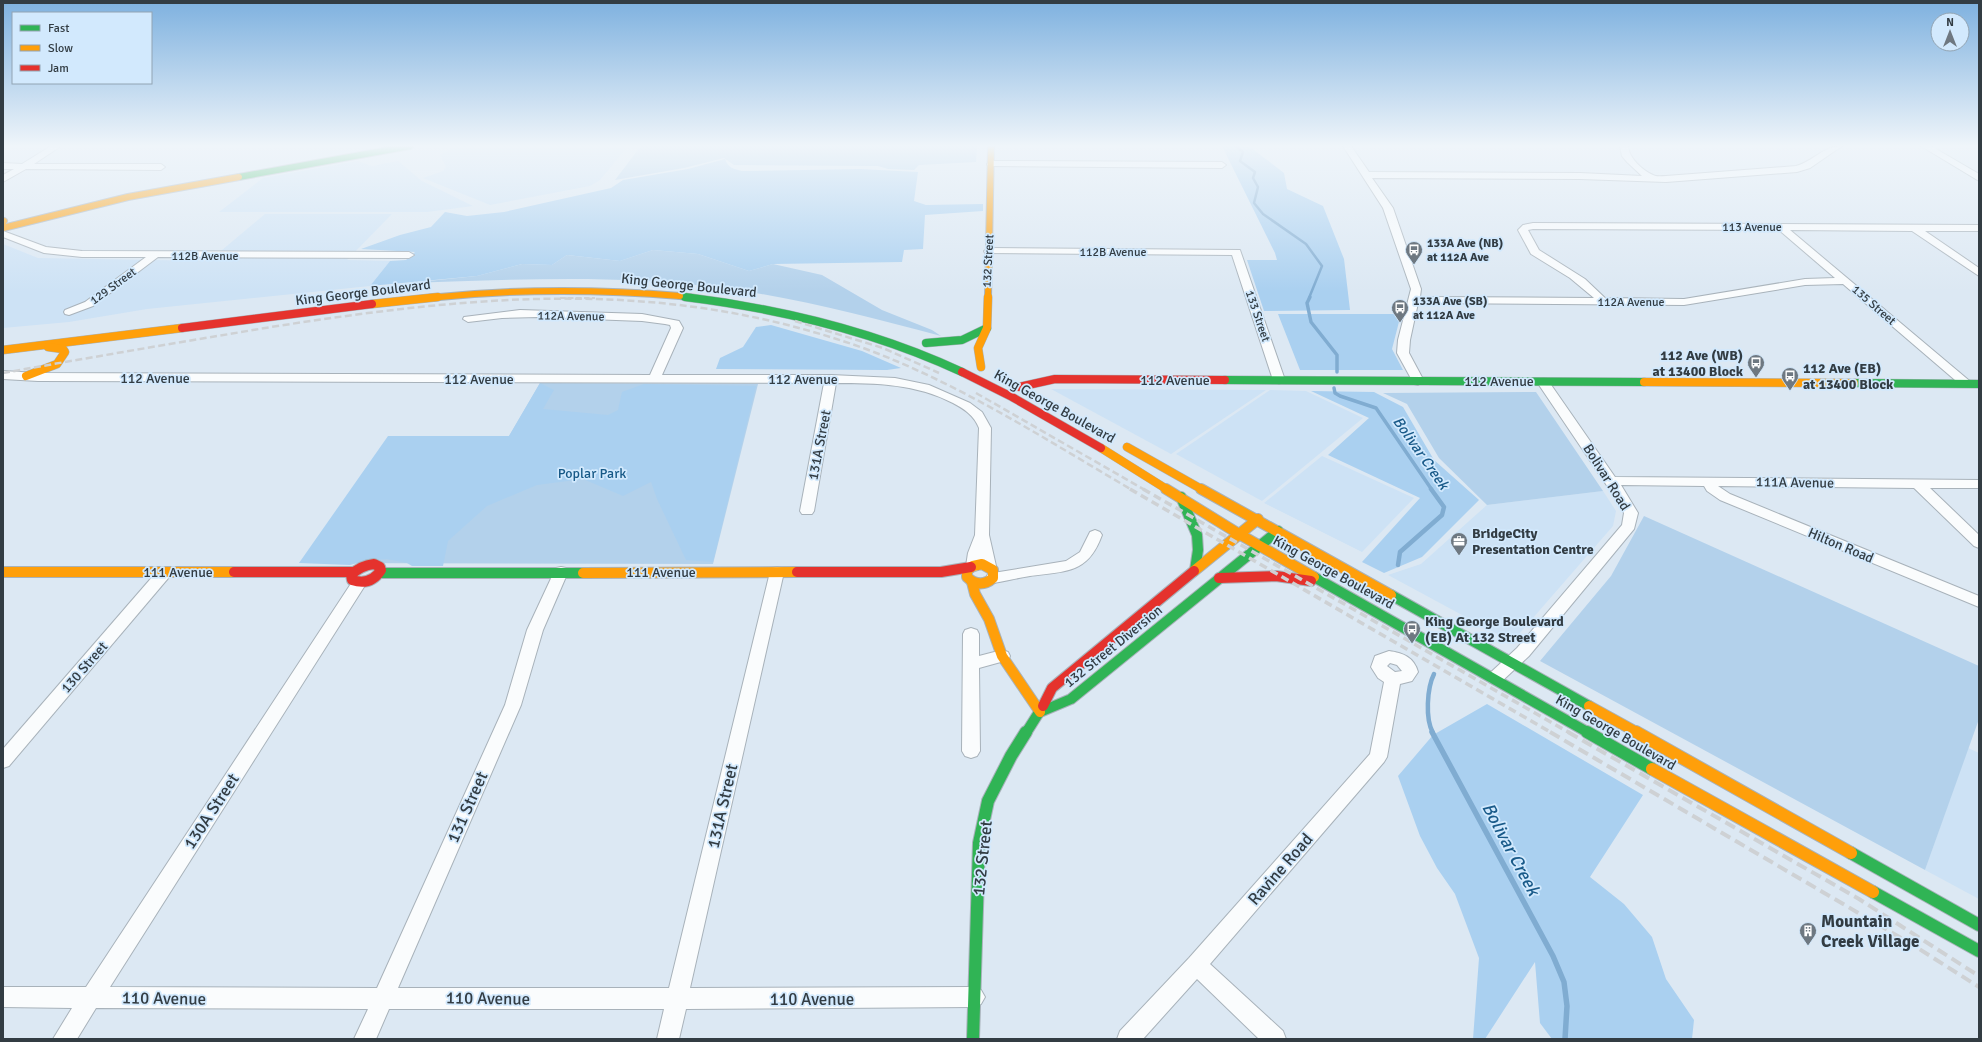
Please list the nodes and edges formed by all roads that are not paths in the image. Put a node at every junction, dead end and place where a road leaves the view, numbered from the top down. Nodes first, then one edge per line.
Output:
1 (116, 195) edge
2 (141, 195) edge
3 (990, 195) edge
4 (1379, 195) edge
5 (3, 223) edge
6 (1781, 227) junction
7 (1915, 228) junction
8 (1979, 228) edge
9 (3, 234) edge
10 (989, 251) junction
11 (1236, 252) joint
12 (409, 255) dead end
13 (154, 256) junction
14 (1979, 273) edge
15 (1846, 281) junction
16 (1415, 300) junction
17 (1603, 302) junction
18 (789, 305) dead end
19 (69, 312) dead end
20 (468, 319) dead end
21 (987, 328) junction
22 (52, 334) dead end
23 (45, 346) junction
24 (3, 350) edge
25 (947, 351) dead end
26 (968, 361) dead end
27 (984, 369) joint
28 (3, 375) edge
29 (26, 376) junction
30 (654, 379) junction
31 (831, 379) junction
32 (1279, 380) junction
33 (1418, 381) junction
34 (1543, 382) junction
35 (1966, 383) junction
36 (1979, 384) edge
37 (1016, 385) junction
38 (999, 390) junction
39 (1033, 394) dead end
40 (1122, 444) dead end
41 (1611, 480) junction
42 (1707, 481) junction
43 (1918, 484) junction
44 (1979, 484) edge
45 (1181, 497) junction
46 (807, 512) dead end
47 (1258, 519) junction
48 (1278, 531) junction
49 (1239, 534) junction
50 (982, 535) junction
51 (1095, 535) dead end
52 (1979, 543) edge
53 (1260, 546) junction
54 (1195, 570) junction
55 (3, 572) edge
56 (165, 572) junction
57 (561, 572) junction
58 (777, 572) junction
59 (380, 573) junction
60 (971, 573) junction
61 (991, 573) junction
62 (356, 578) junction
63 (1219, 578) junction
64 (1330, 585) junction
65 (1979, 602) edge
66 (989, 619) junction
67 (971, 634) dead end
68 (1002, 656) junction
69 (1513, 662) junction
70 (972, 664) junction
71 (1494, 678) junction
72 (1393, 679) dead end
73 (1040, 712) junction
74 (970, 751) dead end
75 (3, 761) edge
76 (1979, 925) edge
77 (1979, 951) edge
78 (1196, 965) junction
79 (3, 996) edge
80 (91, 996) junction
81 (383, 997) junction
82 (974, 997) junction
83 (678, 999) junction
84 (64, 1039) edge
85 (365, 1039) edge
86 (668, 1039) edge
87 (973, 1039) edge
88 (1128, 1039) edge
89 (1275, 1039) edge

1 - 5 main road
2 - 5 main road
3 - 10 main road, 132 Street
4 - 16 street
6 - 7 street, 113 Avenue
6 - 15 street, 135 Street
6 - 17 street, 113 Avenue
7 - 8 street, 113 Avenue
7 - 14 street
9 - 13 street, 112B Avenue
10 - 11 street, 112B Avenue
10 - 21 main road, 132 Street
11 - 32 street, 133 Street
12 - 13 street, 112B Avenue
13 - 19 street, 129 Street
15 - 17 street, 112A Avenue
15 - 35 street, 135 Street
16 - 17 street, 112A Avenue
16 - 33 street
18 - 22 main road, King George Boulevard
20 - 30 street, 112A Avenue
21 - 25 main road
21 - 27 main road, 132 Street
23 - 24 main road, King George Boulevard
23 - 29 main road
23 - 38 main road, King George Boulevard
26 - 27 main road, King George Boulevard
28 - 29 street, 112 Avenue
29 - 30 street, 112 Avenue
30 - 31 street, 112 Avenue
31 - 46 street, 131A Street
31 - 50 street, 112 Avenue
32 - 33 main road, 112 Avenue
32 - 37 main road, 112 Avenue
33 - 34 main road, 112 Avenue
34 - 35 main road, 112 Avenue
34 - 41 street, Bolivar Road
35 - 36 main road, 112 Avenue
37 - 38 main road, 112 Avenue
37 - 39 main road, King George Boulevard
38 - 45 main road, King George Boulevard
40 - 47 main road, King George Boulevard
41 - 42 street, 111A Avenue
41 - 69 street, Bolivar Road
42 - 43 street, 111A Avenue
42 - 65 street, Hilton Road
43 - 44 street, 111A Avenue
43 - 52 street
45 - 49 main road, King George Boulevard
45 - 54 main road
47 - 48 main road, King George Boulevard
47 - 49 main road, 132 Street Diversion
48 - 53 main road, 132 Street Diversion
48 - 69 main road, King George Boulevard
49 - 53 main road, King George Boulevard
49 - 54 main road, 132 Street Diversion
50 - 60 street
50 - 61 street
51 - 61 street
53 - 63 main road, 132 Street Diversion
53 - 64 main road, King George Boulevard
54 - 73 main road, 132 Street Diversion
55 - 56 main road, 111 Avenue
56 - 62 main road, 111 Avenue
56 - 75 street, 130 Street
57 - 58 main road, 111 Avenue
57 - 59 main road, 111 Avenue
57 - 81 street, 131 Street
58 - 60 main road, 111 Avenue
58 - 83 street, 131A Street
59 - 62 main road
59 - 62 main road
60 - 61 main road
60 - 61 main road
60 - 66 main road
61 - 66 main road
62 - 80 street, 130A Street
63 - 64 main road
63 - 73 main road, 132 Street Diversion
64 - 71 main road, King George Boulevard
66 - 68 main road
67 - 70 street
68 - 70 street
68 - 73 main road
69 - 71 street, Bolivar Road
69 - 76 main road, King George Boulevard
70 - 74 street
71 - 77 main road, King George Boulevard
72 - 78 street, Ravine Road
73 - 82 main road, 132 Street
78 - 88 street, Ravine Road
78 - 89 street
79 - 80 street, 110 Avenue
80 - 81 street, 110 Avenue
80 - 84 street, 130A Street
81 - 83 street, 110 Avenue
81 - 85 street, 131 Street
82 - 83 street, 110 Avenue
82 - 87 main road, 132 Street
83 - 86 street, 131A Street

